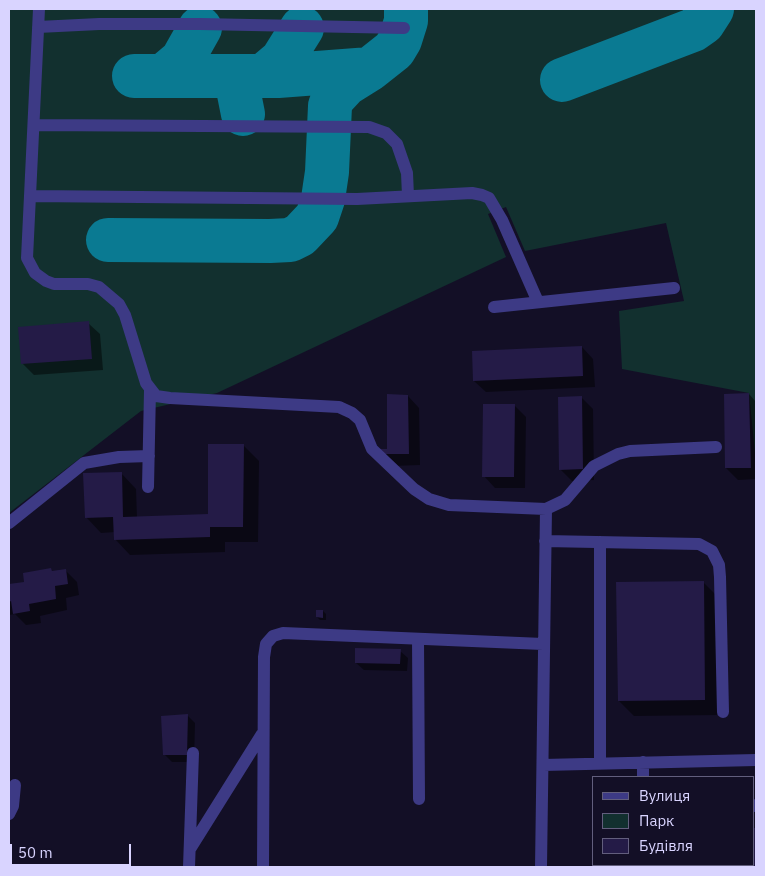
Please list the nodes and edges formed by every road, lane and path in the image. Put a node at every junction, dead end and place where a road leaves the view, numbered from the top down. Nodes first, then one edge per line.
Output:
1 (39, 9) edge
2 (38, 27) junction
3 (404, 28) dead end
4 (35, 125) junction
5 (31, 196) junction
6 (408, 196) junction
7 (674, 288) dead end
8 (538, 302) junction
9 (494, 306) dead end
10 (150, 390) junction
11 (716, 447) dead end
12 (149, 456) junction
13 (148, 487) dead end
14 (546, 509) junction
15 (9, 523) edge
16 (545, 541) junction
17 (600, 542) junction
18 (418, 639) junction
19 (543, 644) junction
20 (723, 712) dead end
21 (262, 734) junction
22 (192, 753) dead end
23 (756, 760) edge
24 (642, 762) junction
25 (600, 763) junction
26 (543, 765) junction
27 (643, 776) edge
28 (15, 785) dead end
29 (419, 799) dead end
30 (9, 814) edge
31 (190, 849) junction
32 (190, 867) edge
33 (263, 867) edge
34 (541, 867) edge

1 - 2 lane
2 - 3 lane
2 - 4 lane
4 - 5 lane
4 - 6 lane
5 - 6 lane
5 - 10 lane
6 - 8 lane
7 - 8 lane
8 - 9 lane
10 - 12 lane
10 - 14 lane
11 - 14 lane
12 - 13 lane
12 - 15 lane
14 - 16 lane
16 - 17 lane
16 - 19 lane
17 - 20 lane
17 - 25 lane
18 - 19 lane
18 - 21 lane
18 - 29 lane
19 - 26 lane
21 - 31 lane
21 - 33 lane
22 - 31 lane
23 - 24 lane
24 - 25 lane
24 - 27 lane
25 - 26 lane
26 - 34 lane
28 - 30 lane
31 - 32 lane

